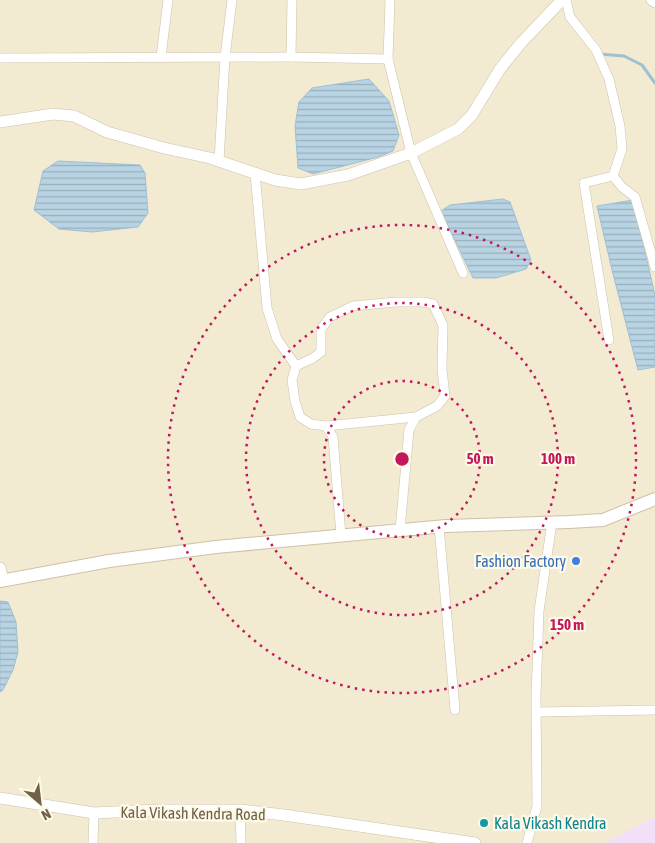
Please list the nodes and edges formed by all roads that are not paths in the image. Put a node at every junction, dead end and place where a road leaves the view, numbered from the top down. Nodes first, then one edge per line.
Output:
1 (168, 0) edge
2 (232, 0) edge
3 (292, 0) edge
4 (390, 0) edge
5 (562, 0) edge
6 (566, 0) edge
7 (161, 57) junction
8 (225, 57) junction
9 (291, 57) junction
10 (0, 58) edge
11 (388, 59) junction
12 (0, 122) edge
13 (411, 153) junction
14 (219, 161) junction
15 (255, 173) junction
16 (613, 176) junction
17 (655, 267) edge
18 (463, 273) dead end
19 (610, 340) dead end
20 (296, 366) junction
21 (416, 417) junction
22 (326, 426) junction
23 (655, 499) edge
24 (552, 522) junction
25 (439, 526) junction
26 (400, 530) junction
27 (341, 535) junction
28 (1, 577) edge
29 (455, 710) dead end
30 (655, 710) edge
31 (536, 712) junction
32 (0, 798) edge
33 (240, 810) junction
34 (94, 813) junction
35 (93, 843) edge
36 (241, 843) edge
37 (475, 843) edge
38 (526, 843) edge

1 - 7 street
2 - 8 street
3 - 9 street
4 - 11 street
5 - 13 street
6 - 16 street
7 - 8 street
7 - 10 street
8 - 9 street
8 - 14 street
9 - 11 street
11 - 13 street
12 - 14 street
13 - 15 street
13 - 18 street
14 - 15 street
15 - 20 street
16 - 17 street
16 - 19 street
20 - 21 street
20 - 22 street
21 - 22 street
21 - 26 street
22 - 27 street
23 - 24 main road
24 - 25 main road
24 - 31 street
25 - 26 main road
25 - 29 street
26 - 27 main road
27 - 28 main road
30 - 31 street
31 - 38 street
32 - 34 street, Kala Vikash Kendra Road
33 - 34 street, Kala Vikash Kendra Road
33 - 36 street
33 - 37 street, Kala Vikash Kendra Road
34 - 35 street

